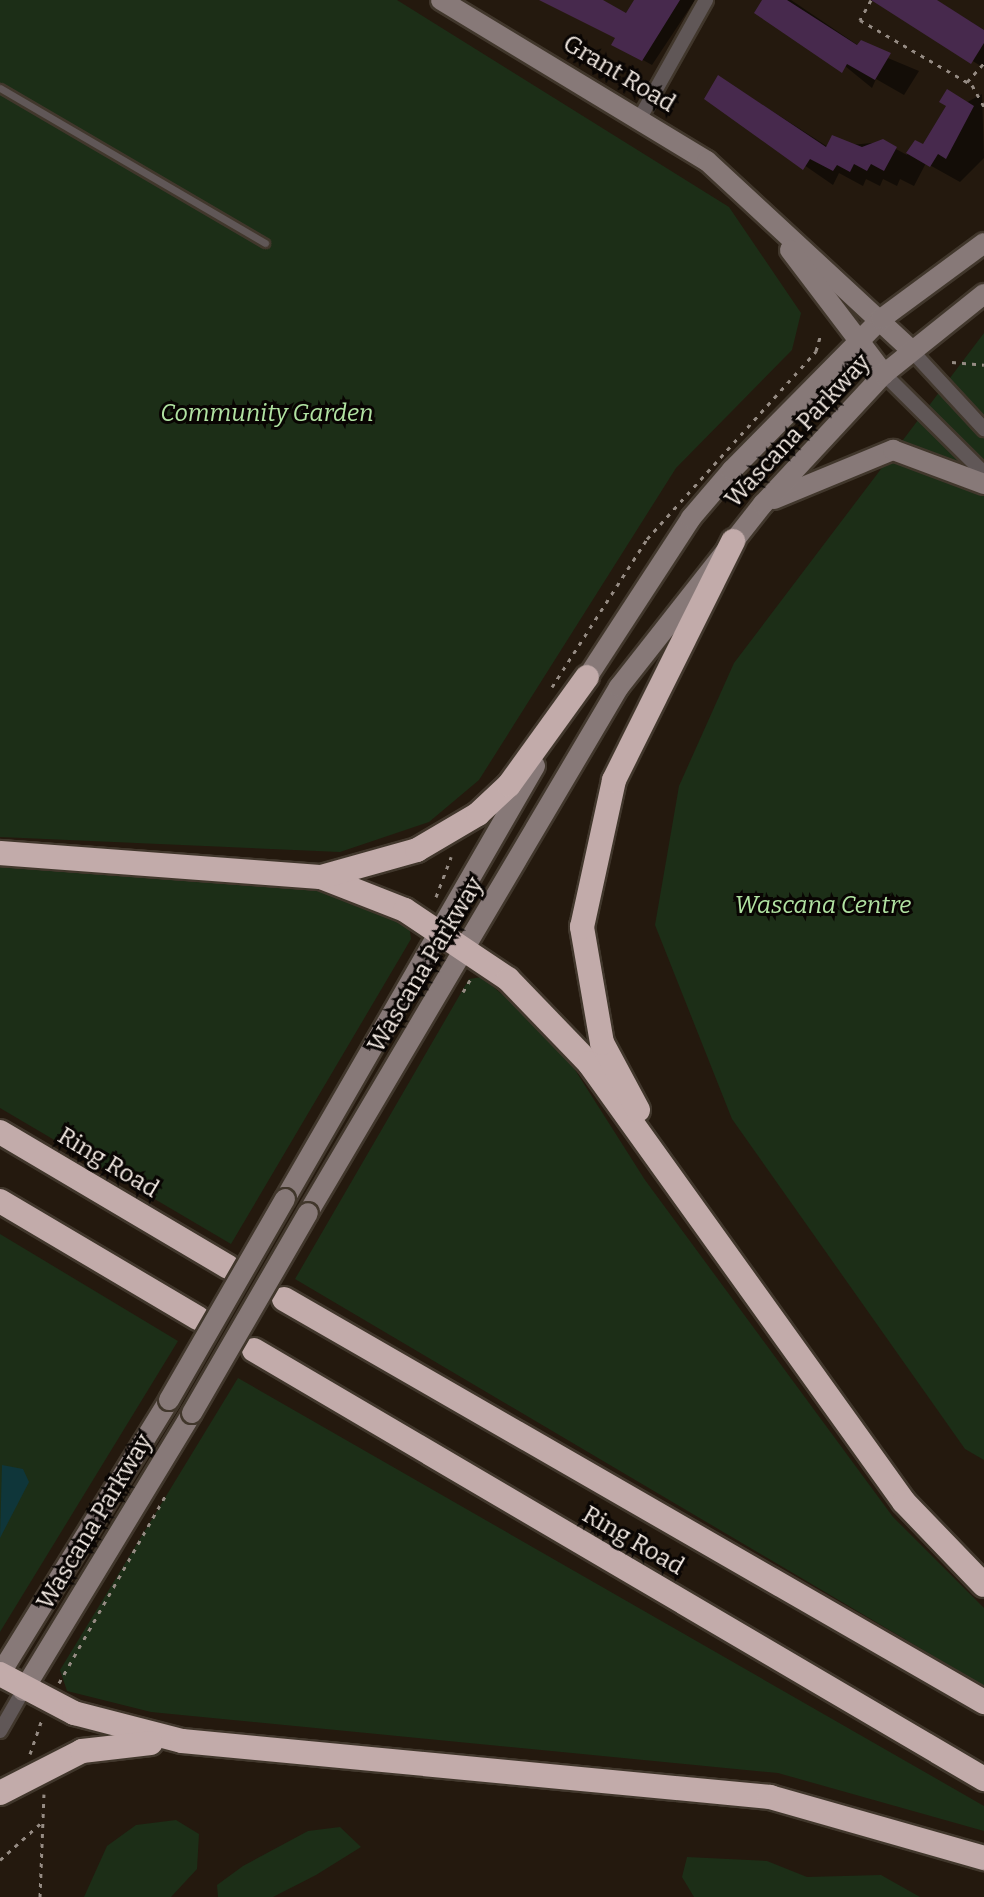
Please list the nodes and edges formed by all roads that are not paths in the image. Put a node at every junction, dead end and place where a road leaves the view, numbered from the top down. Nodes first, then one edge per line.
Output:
1 (441, 0) edge
2 (706, 0) edge
3 (0, 88) edge
4 (641, 116) junction
5 (758, 208) junction
6 (265, 243) dead end
7 (984, 243) edge
8 (984, 294) edge
9 (881, 319) junction
10 (857, 342) junction
11 (911, 350) junction
12 (884, 374) junction
13 (984, 429) edge
14 (984, 473) edge
15 (984, 484) edge
16 (763, 504) junction
17 (733, 541) junction
18 (587, 677) junction
19 (0, 853) edge
20 (321, 877) junction
21 (438, 930) junction
22 (465, 950) junction
23 (0, 1132) edge
24 (681, 1190) junction
25 (0, 1201) edge
26 (228, 1267) dead end
27 (284, 1299) dead end
28 (198, 1318) dead end
29 (254, 1350) dead end
30 (984, 1585) edge
31 (0, 1675) edge
32 (23, 1691) junction
33 (984, 1702) edge
34 (0, 1731) edge
35 (182, 1741) junction
36 (984, 1779) edge
37 (0, 1793) edge
38 (984, 1858) edge

1 - 4 main road, Grant Road
2 - 4 street
3 - 6 lane
4 - 5 main road, Grant Road
5 - 9 main road, Grant Road
5 - 10 main road, Grant Road
7 - 9 main road, Wascana Parkway
8 - 11 main road, Wascana Parkway
9 - 10 main road, Wascana Parkway
9 - 11 main road, Grant Road
10 - 12 main road, Grant Road
10 - 18 main road, Wascana Parkway
11 - 12 main road, Wascana Parkway
11 - 13 street
12 - 14 street
12 - 16 main road, Wascana Parkway
15 - 16 main road
16 - 17 main road, Wascana Parkway
17 - 22 main road, Wascana Parkway
17 - 24 highway
18 - 20 highway
18 - 21 main road, Wascana Parkway
19 - 20 highway
20 - 21 highway
21 - 22 highway
21 - 31 main road, Wascana Parkway, bridge
22 - 24 highway
22 - 32 main road, Wascana Parkway, bridge
23 - 26 highway, Ring Road
24 - 30 highway
25 - 28 highway
27 - 33 highway, Ring Road
29 - 36 highway, Ring Road
31 - 32 highway
32 - 34 street, Wascana Parkway
32 - 35 highway
35 - 37 highway
35 - 38 highway

